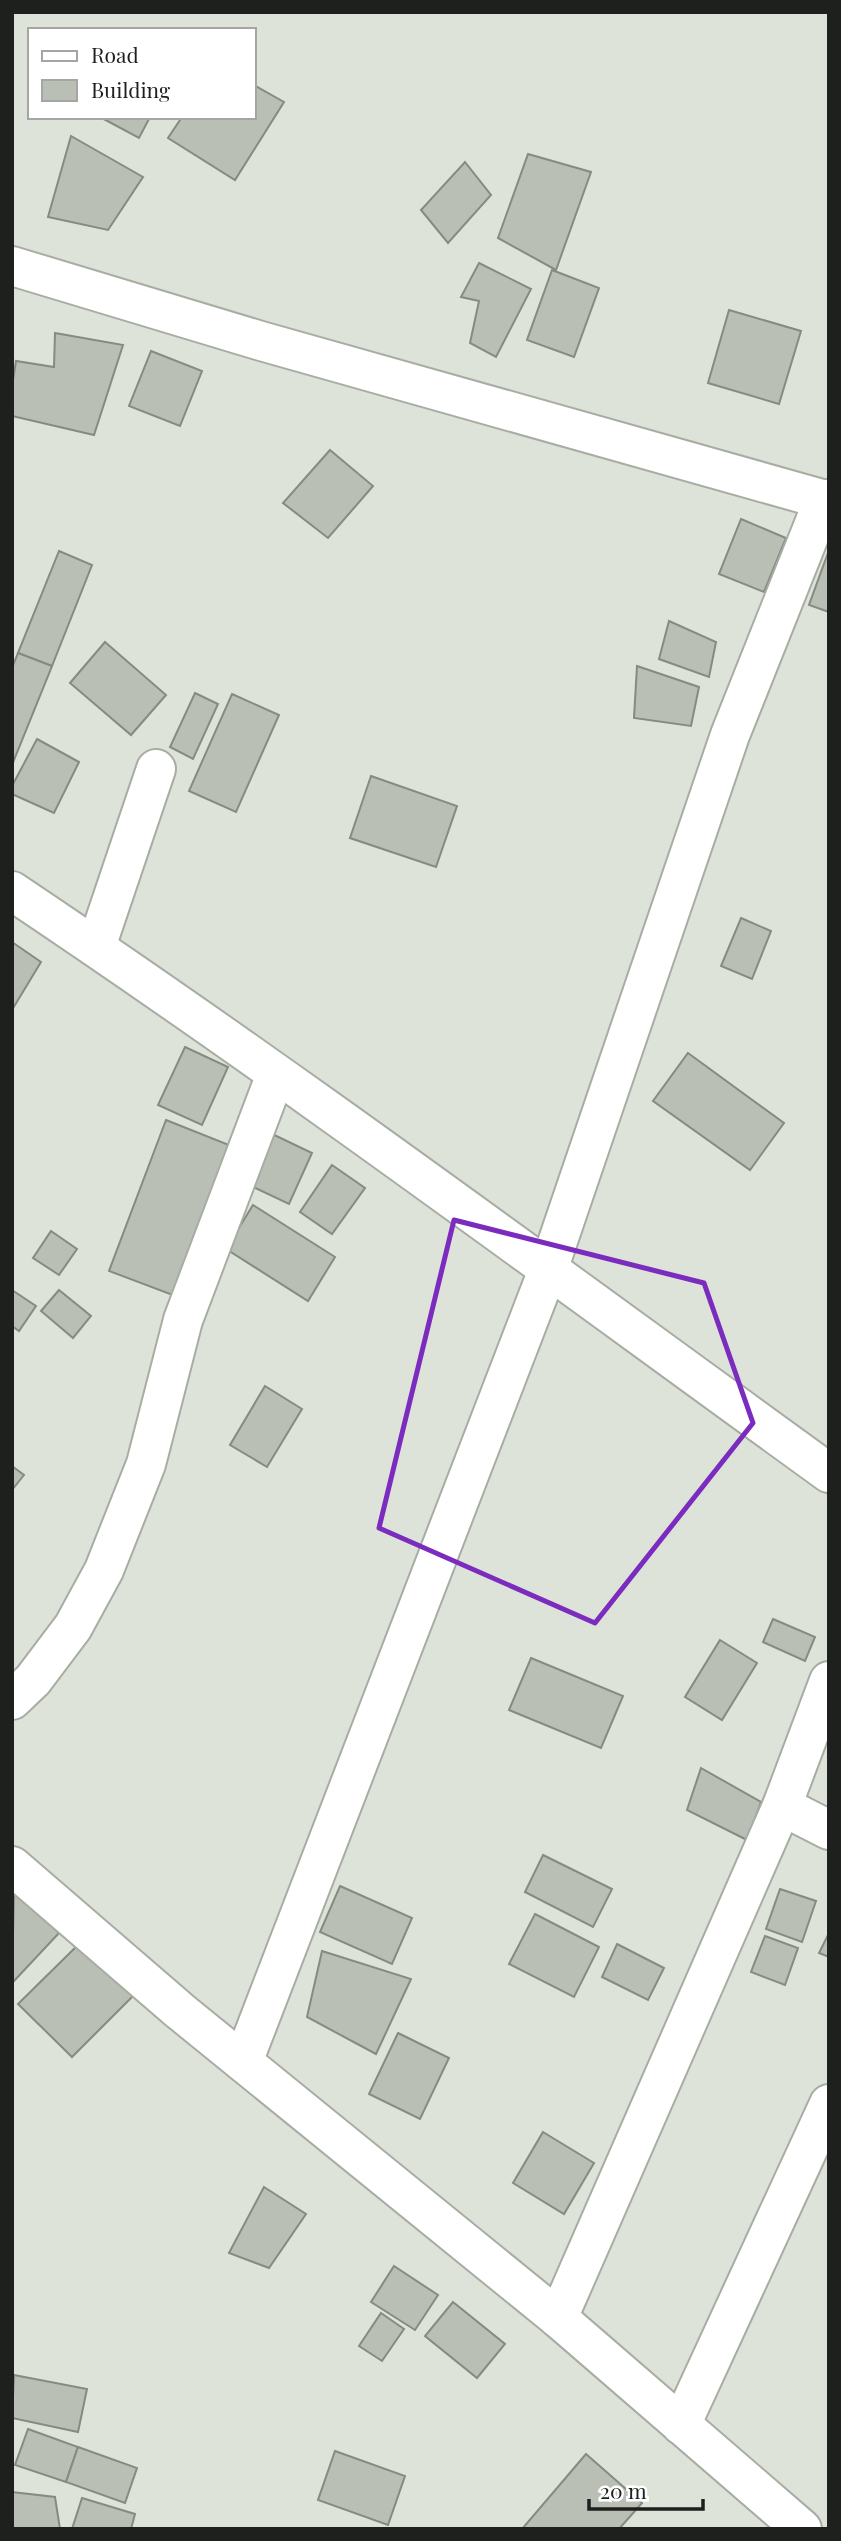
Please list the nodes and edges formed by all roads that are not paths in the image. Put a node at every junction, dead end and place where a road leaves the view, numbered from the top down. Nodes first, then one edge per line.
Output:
1 (12, 266) edge
2 (826, 500) edge
3 (156, 769) dead end
4 (12, 891) edge
5 (96, 947) junction
6 (276, 1074) junction
7 (548, 1270) junction
8 (829, 1473) edge
9 (829, 1681) edge
10 (12, 1700) edge
11 (782, 1806) junction
12 (829, 1830) edge
13 (12, 1866) edge
14 (243, 2062) junction
15 (829, 2104) edge
16 (558, 2318) junction
17 (681, 2425) junction
18 (829, 2516) edge
19 (802, 2529) edge
20 (820, 2529) edge

1 - 2 street
2 - 7 street
3 - 5 street
4 - 5 street
5 - 6 street
6 - 7 street
6 - 10 street
7 - 8 street
7 - 14 street
9 - 11 street
11 - 12 street
11 - 16 street
13 - 14 street
14 - 16 street
15 - 17 street
16 - 17 street
17 - 19 street
18 - 20 street

